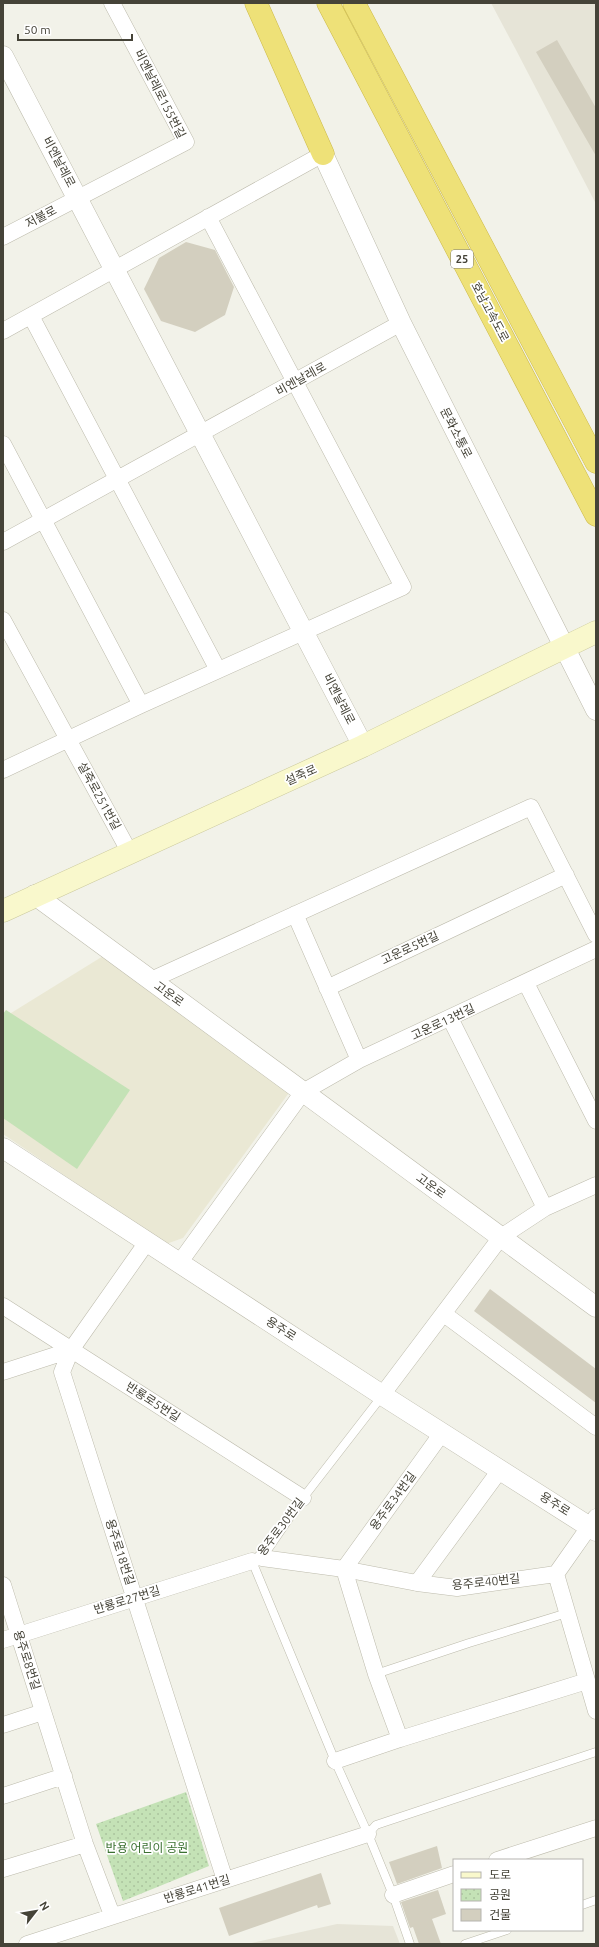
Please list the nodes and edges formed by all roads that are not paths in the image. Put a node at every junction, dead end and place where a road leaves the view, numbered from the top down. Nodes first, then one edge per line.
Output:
1 (112, 3) edge
2 (256, 3) edge
3 (328, 3) edge
4 (354, 3) edge
5 (3, 56) edge
6 (323, 154) junction
7 (78, 197) junction
8 (208, 217) junction
9 (3, 237) edge
10 (115, 269) junction
11 (31, 316) junction
12 (401, 323) junction
13 (3, 331) edge
14 (295, 382) junction
15 (201, 434) junction
16 (3, 444) edge
17 (596, 462) edge
18 (118, 480) junction
19 (596, 515) edge
20 (43, 520) junction
21 (3, 542) edge
22 (3, 620) edge
23 (304, 631) junction
24 (596, 632) edge
25 (9, 645) edge
26 (563, 647) junction
27 (218, 670) junction
28 (141, 705) junction
29 (596, 710) edge
30 (68, 738) junction
31 (363, 746) junction
32 (3, 770) edge
33 (130, 852) junction
34 (566, 875) junction
35 (35, 895) junction
36 (3, 911) edge
37 (295, 914) junction
38 (596, 935) edge
39 (596, 949) edge
40 (151, 980) junction
41 (526, 983) junction
42 (327, 988) junction
43 (450, 1018) junction
44 (359, 1060) junction
45 (303, 1092) junction
46 (596, 1121) edge
47 (3, 1148) edge
48 (596, 1185) edge
49 (545, 1208) junction
50 (500, 1237) junction
51 (147, 1242) junction
52 (180, 1262) junction
53 (3, 1306) edge
54 (596, 1307) edge
55 (444, 1314) junction
56 (71, 1350) junction
57 (3, 1372) edge
58 (382, 1395) junction
59 (596, 1427) edge
60 (442, 1433) junction
61 (500, 1470) junction
62 (303, 1498) junction
63 (594, 1525) edge
64 (257, 1560) junction
65 (344, 1569) junction
66 (556, 1574) junction
67 (417, 1583) junction
68 (3, 1585) edge
69 (135, 1598) junction
70 (567, 1613) junction
71 (19, 1634) junction
72 (3, 1640) edge
73 (376, 1674) junction
74 (587, 1681) junction
75 (596, 1711) edge
76 (43, 1712) junction
77 (3, 1725) edge
78 (400, 1738) junction
79 (596, 1752) edge
80 (335, 1761) junction
81 (64, 1776) junction
82 (3, 1796) edge
83 (596, 1828) edge
84 (368, 1834) junction
85 (85, 1844) junction
86 (500, 1859) edge
87 (3, 1869) edge
88 (453, 1874) edge
89 (225, 1880) junction
90 (393, 1895) junction
91 (596, 1900) edge
92 (583, 1904) edge
93 (112, 1915) junction
94 (504, 1931) edge
95 (27, 1944) edge
96 (410, 1944) edge
97 (465, 1944) edge

1 - 7 street, 비엔날레로155번길
2 - 6 highway
3 - 19 highway, 호남고속도로 / 25
4 - 17 highway, 호남고속도로 / 25
5 - 7 street, 비엔날레로
6 - 8 street
6 - 12 street, 문화소통로
7 - 9 street, 저불로
7 - 10 street, 비엔날레로
8 - 10 street
8 - 14 street
10 - 11 street
10 - 15 street, 비엔날레로
11 - 13 street
11 - 18 street
12 - 14 street, 비엔날레로
12 - 26 street, 문화소통로
14 - 15 street, 비엔날레로
14 - 23 street
15 - 18 street, 비엔날레로
15 - 23 street, 비엔날레로
16 - 20 street
18 - 20 street, 비엔날레로
18 - 27 street
20 - 21 street
20 - 28 street
22 - 25 street, 설죽로251번길
23 - 27 street
23 - 31 street, 비엔날레로
24 - 26 main road, 설죽로
25 - 30 street, 설죽로251번길
26 - 29 street, 문화소통로
26 - 31 main road, 설죽로
27 - 28 street
28 - 30 street
30 - 32 street
30 - 33 street, 설죽로251번길
31 - 33 main road, 설죽로
33 - 35 main road, 설죽로
34 - 37 street
34 - 38 street
34 - 42 street, 고운로5번길
35 - 36 main road, 설죽로
35 - 40 street, 고운로
37 - 40 street
37 - 42 street
39 - 41 street, 고운로13번길
40 - 45 street, 고운로
41 - 43 street, 고운로13번길
41 - 46 street
42 - 44 street
43 - 44 street, 고운로13번길
43 - 49 street
44 - 45 street, 고운로13번길
45 - 50 street, 고운로
45 - 52 street
47 - 51 street, 용주로
48 - 49 street
49 - 50 street
50 - 54 street, 고운로
50 - 55 street
51 - 52 street, 용주로
51 - 56 street, 용주로18번길
52 - 58 street, 용주로
53 - 56 street, 반룡로5번길
55 - 58 street
55 - 59 street
56 - 57 street
56 - 62 street, 반룡로5번길
56 - 69 street, 용주로18번길
58 - 60 street, 용주로
58 - 62 lane, 용주로30번길
60 - 61 street, 용주로
60 - 65 street, 용주로34번길
61 - 63 street, 용주로
61 - 67 street
62 - 64 lane, 용주로30번길
63 - 66 street
64 - 65 street
64 - 69 street, 반룡로27번길
64 - 80 lane, 용주로30번길
65 - 67 street
65 - 73 street
66 - 67 street, 용주로40번길
66 - 70 street
68 - 71 street, 용주로8번길
69 - 71 street, 반룡로27번길
69 - 89 street, 용주로18번길
70 - 73 lane
70 - 74 street
71 - 72 street, 반룡로27번길
71 - 76 street, 용주로8번길
73 - 78 street
74 - 75 street
74 - 78 street
76 - 77 street
76 - 81 street, 용주로8번길
78 - 80 street
79 - 84 lane
80 - 84 lane, 용주로30번길
81 - 82 street
81 - 85 street, 용주로8번길
83 - 86 street
84 - 89 street, 반룡로41번길
84 - 90 lane, 용주로30번길
85 - 87 street
85 - 93 street, 용주로8번길
88 - 90 street
89 - 93 street, 반룡로41번길
90 - 96 lane, 용주로30번길
91 - 92 lane
93 - 95 street, 반룡로41번길
94 - 97 lane

